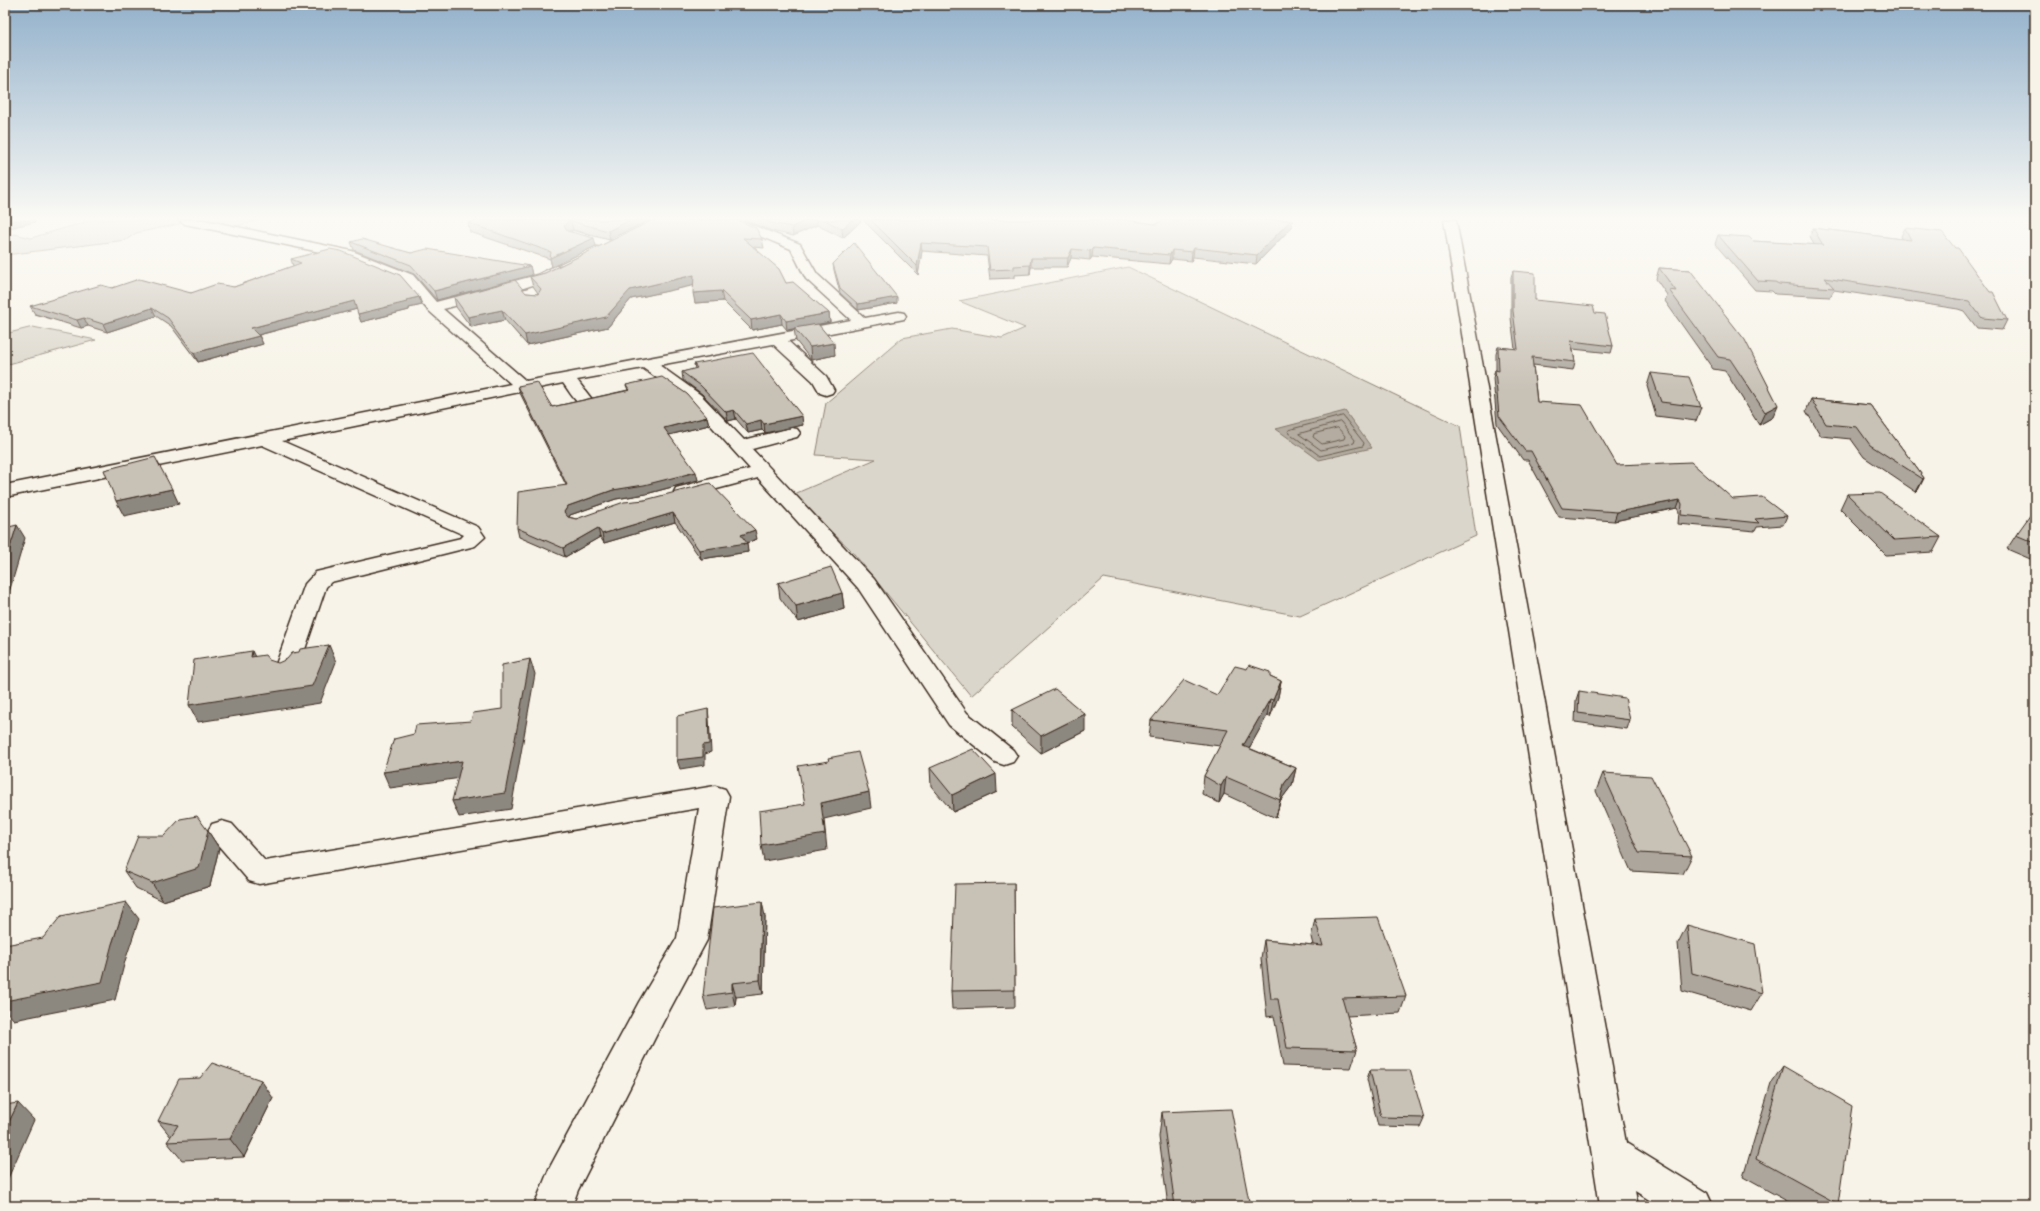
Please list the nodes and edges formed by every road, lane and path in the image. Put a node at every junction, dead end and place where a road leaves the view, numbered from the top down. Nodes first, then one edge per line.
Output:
1 (404, 277) edge
2 (545, 277) edge
3 (812, 277) edge
4 (1460, 277) edge
5 (521, 283) junction
6 (530, 294) edge
7 (433, 306) junction
8 (899, 316) dead end
9 (862, 323) junction
10 (776, 339) junction
11 (646, 363) junction
12 (567, 378) junction
13 (524, 387) junction
14 (826, 390) dead end
15 (586, 402) edge
16 (790, 433) dead end
17 (264, 439) junction
18 (739, 447) junction
19 (762, 471) junction
20 (5, 491) edge
21 (670, 495) edge
22 (286, 670) edge
23 (1004, 756) dead end
24 (222, 831) dead end
25 (1610, 1154) junction
26 (553, 1206) edge
27 (1619, 1206) edge
28 (1694, 1206) edge

1 - 7 street
2 - 5 street
3 - 9 street
4 - 25 street
5 - 6 street
5 - 7 street
7 - 13 street
8 - 9 street
9 - 10 street
10 - 11 street
10 - 14 street
11 - 12 street
11 - 18 street
12 - 13 street
12 - 15 street
13 - 17 street
16 - 18 street
17 - 20 street
17 - 22 street
18 - 19 street
19 - 21 street
19 - 23 street
24 - 26 street
25 - 27 street
25 - 28 street

